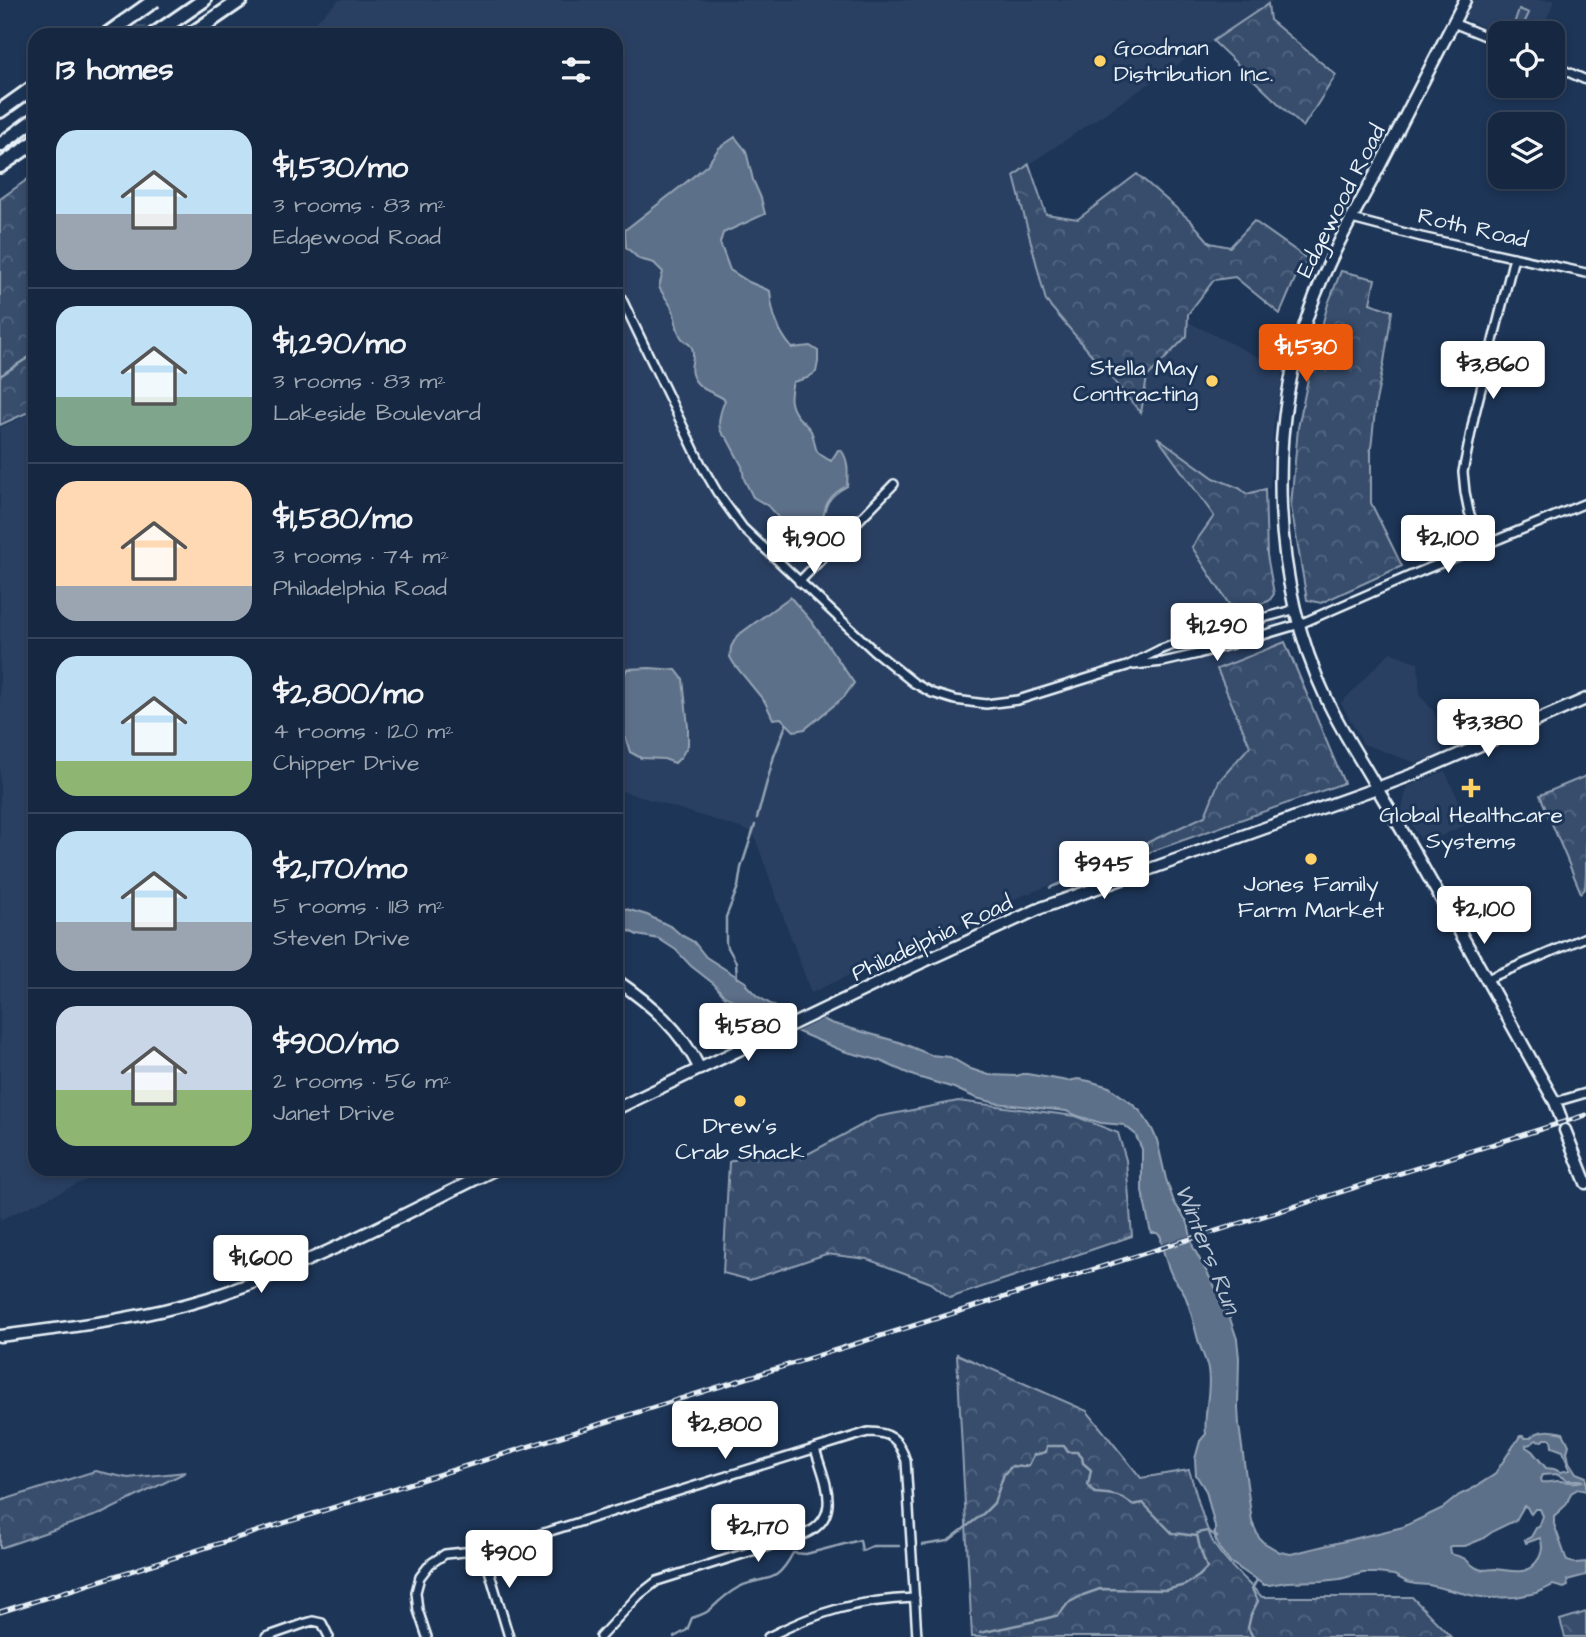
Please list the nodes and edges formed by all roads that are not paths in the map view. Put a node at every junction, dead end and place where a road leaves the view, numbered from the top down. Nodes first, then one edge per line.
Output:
1 (155, 0) edge
2 (204, 0) edge
3 (241, 0) edge
4 (1465, 0) edge
5 (1453, 23) junction
6 (116, 28) edge
7 (163, 28) edge
8 (201, 28) edge
9 (1488, 37) edge
10 (1565, 71) edge
11 (1586, 80) edge
12 (28, 91) edge
13 (0, 111) edge
14 (28, 124) edge
15 (0, 145) edge
16 (28, 147) edge
17 (0, 166) edge
18 (1352, 219) junction
19 (1514, 257) junction
20 (1586, 273) edge
21 (623, 302) edge
22 (894, 484) dead end
23 (1586, 503) edge
24 (1483, 545) junction
25 (799, 582) junction
26 (1296, 608) junction
27 (1300, 624) junction
28 (1127, 666) junction
29 (1586, 699) edge
30 (1377, 788) junction
31 (1586, 937) edge
32 (1487, 979) junction
33 (623, 985) edge
34 (700, 1069) junction
35 (1586, 1093) edge
36 (1555, 1102) junction
37 (623, 1107) edge
38 (1561, 1118) dead end
39 (1565, 1129) dead end
40 (482, 1176) edge
41 (1586, 1183) edge
42 (0, 1336) edge
43 (815, 1449) junction
44 (483, 1550) junction
45 (915, 1598) junction
46 (266, 1637) edge
47 (329, 1637) edge
48 (426, 1637) edge
49 (509, 1637) edge
50 (600, 1637) edge
51 (768, 1637) edge
52 (917, 1637) edge

1 - 6 highway, bridge
2 - 7 highway
3 - 8 highway
4 - 5 main road, Edgewood Road
5 - 9 street
5 - 18 main road, Edgewood Road
10 - 11 street
12 - 13 highway
14 - 15 highway
16 - 17 highway
18 - 19 street, Roth Road
18 - 26 main road, Edgewood Road
19 - 20 street, Roth Road
19 - 24 street
21 - 25 street
22 - 25 street
23 - 24 street
24 - 27 street
25 - 28 street
26 - 27 main road, Edgewood Road
26 - 28 street
27 - 28 street
27 - 30 main road, Edgewood Road
29 - 30 main road, Philadelphia Road
30 - 32 main road, Edgewood Road
30 - 34 main road, Philadelphia Road
31 - 32 street
32 - 36 main road, Edgewood Road
33 - 34 main road
34 - 37 main road, Philadelphia Road
35 - 36 street
36 - 38 main road, Edgewood Road
39 - 41 main road
40 - 42 main road
43 - 44 street
43 - 45 street
43 - 50 street
44 - 48 street
44 - 49 street
45 - 51 street
45 - 52 street
46 - 47 street

